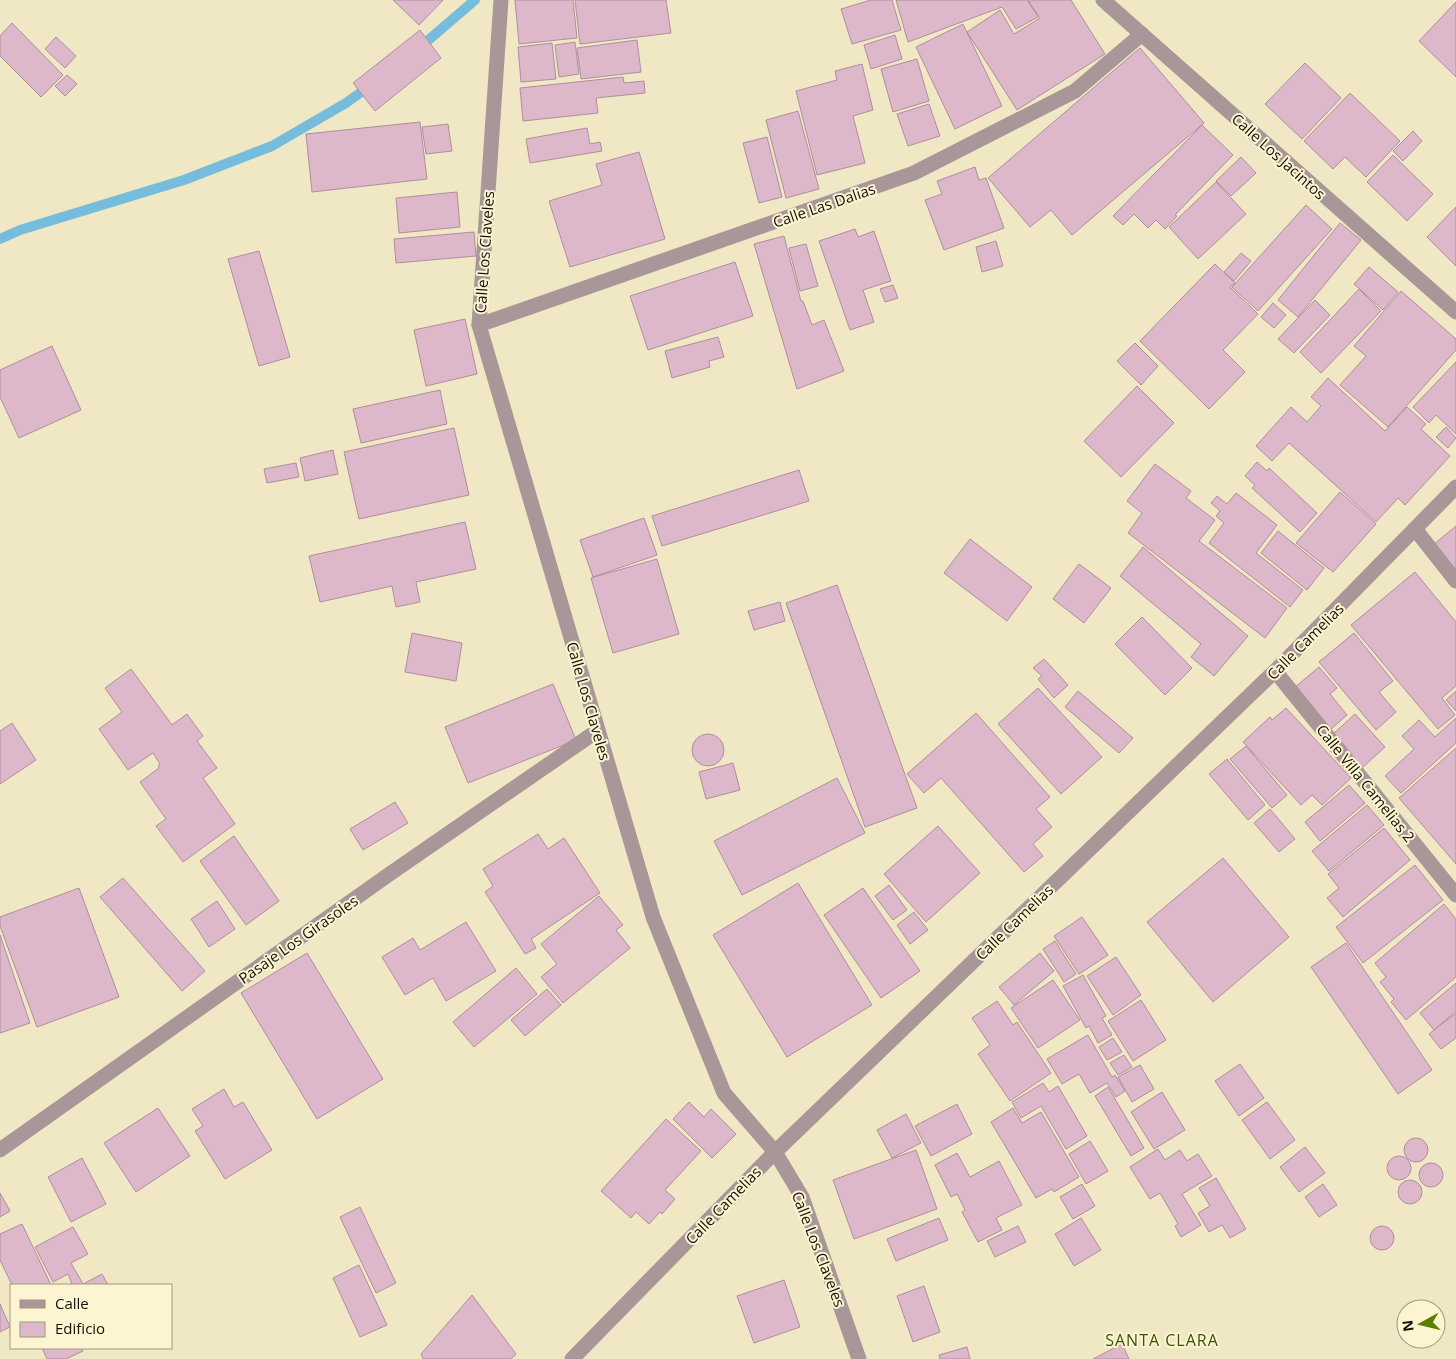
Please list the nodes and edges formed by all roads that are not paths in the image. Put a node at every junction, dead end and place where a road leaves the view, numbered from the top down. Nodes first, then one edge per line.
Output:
1 (501, 0) edge
2 (1103, 0) edge
3 (1142, 34) junction
4 (1456, 312) edge
5 (479, 325) junction
6 (1456, 487) edge
7 (1415, 529) junction
8 (1456, 581) edge
9 (1275, 671) junction
10 (598, 730) junction
11 (1456, 895) edge
12 (0, 1150) edge
13 (775, 1152) junction
14 (572, 1359) edge
15 (859, 1359) edge

1 - 5 street, Calle Los Claveles
2 - 3 street, Calle Los Jacintos
3 - 4 street, Calle Los Jacintos
3 - 5 street, Calle Las Dalias
5 - 10 street, Calle Los Claveles
6 - 7 street, Calle Camelias
7 - 8 street
7 - 9 street, Calle Camelias
9 - 11 street, Calle Villa Camelias 2
9 - 13 street, Calle Camelias
10 - 12 street, Pasaje Los Girasoles
10 - 13 street, Calle Los Claveles
13 - 14 street, Calle Camelias
13 - 15 street, Calle Los Claveles

